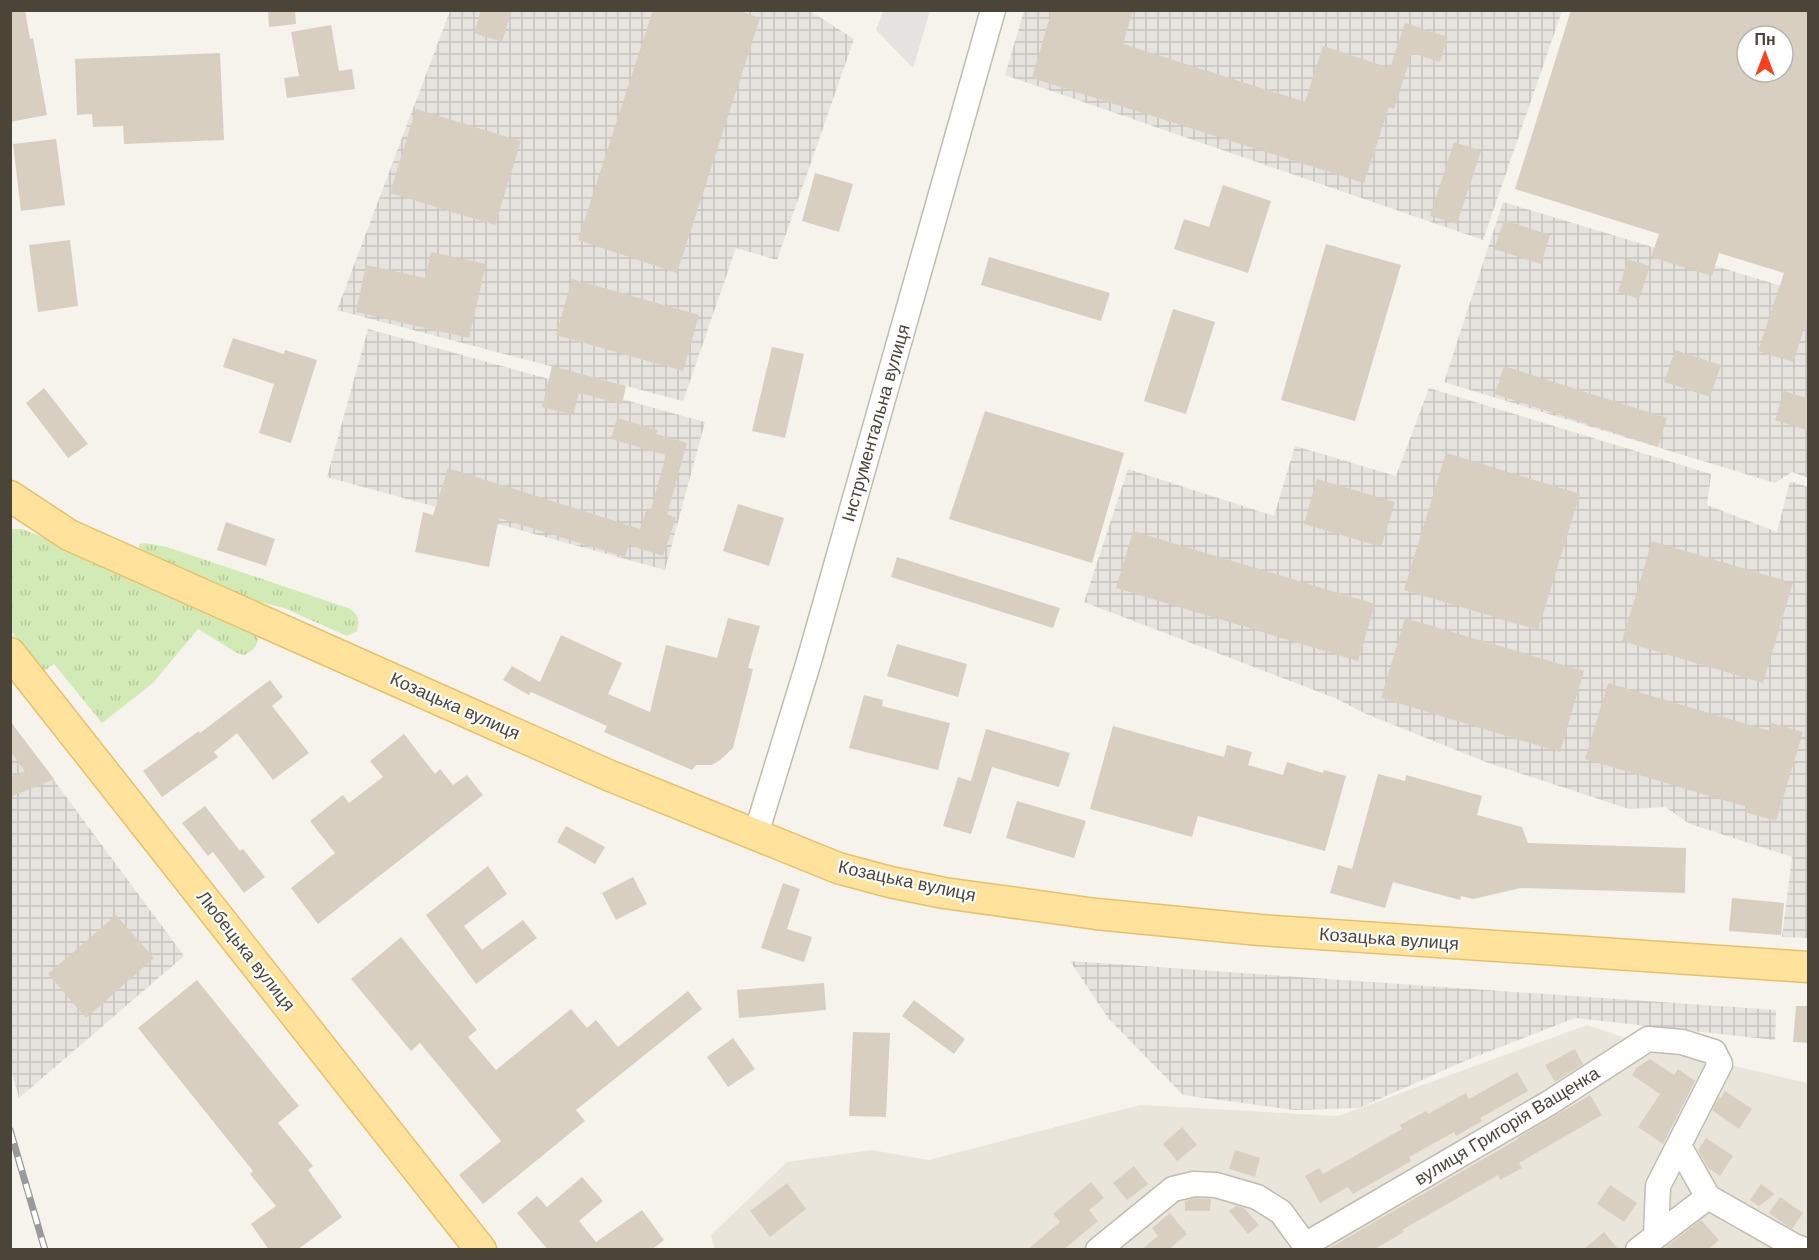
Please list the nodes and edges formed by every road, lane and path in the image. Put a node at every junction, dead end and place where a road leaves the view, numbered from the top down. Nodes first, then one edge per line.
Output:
1 (993, 10) edge
2 (13, 514) edge
3 (10, 653) edge
4 (756, 834) junction
5 (1809, 967) edge
6 (1679, 1146) junction
7 (1708, 1197) junction
8 (1647, 1242) edge
9 (1305, 1247) edge
10 (481, 1250) edge
11 (1098, 1250) edge
12 (1805, 1250) edge

1 - 4 street, Інструментальна вулиця
2 - 4 main road, Козацька вулиця
3 - 10 main road, Любецька вулиця
4 - 5 main road, Козацька вулиця
6 - 7 street
6 - 8 street
6 - 9 street, вулиця Григорія Ващенка
7 - 8 street
7 - 12 street
9 - 11 street, вулиця Григорія Ващенка

